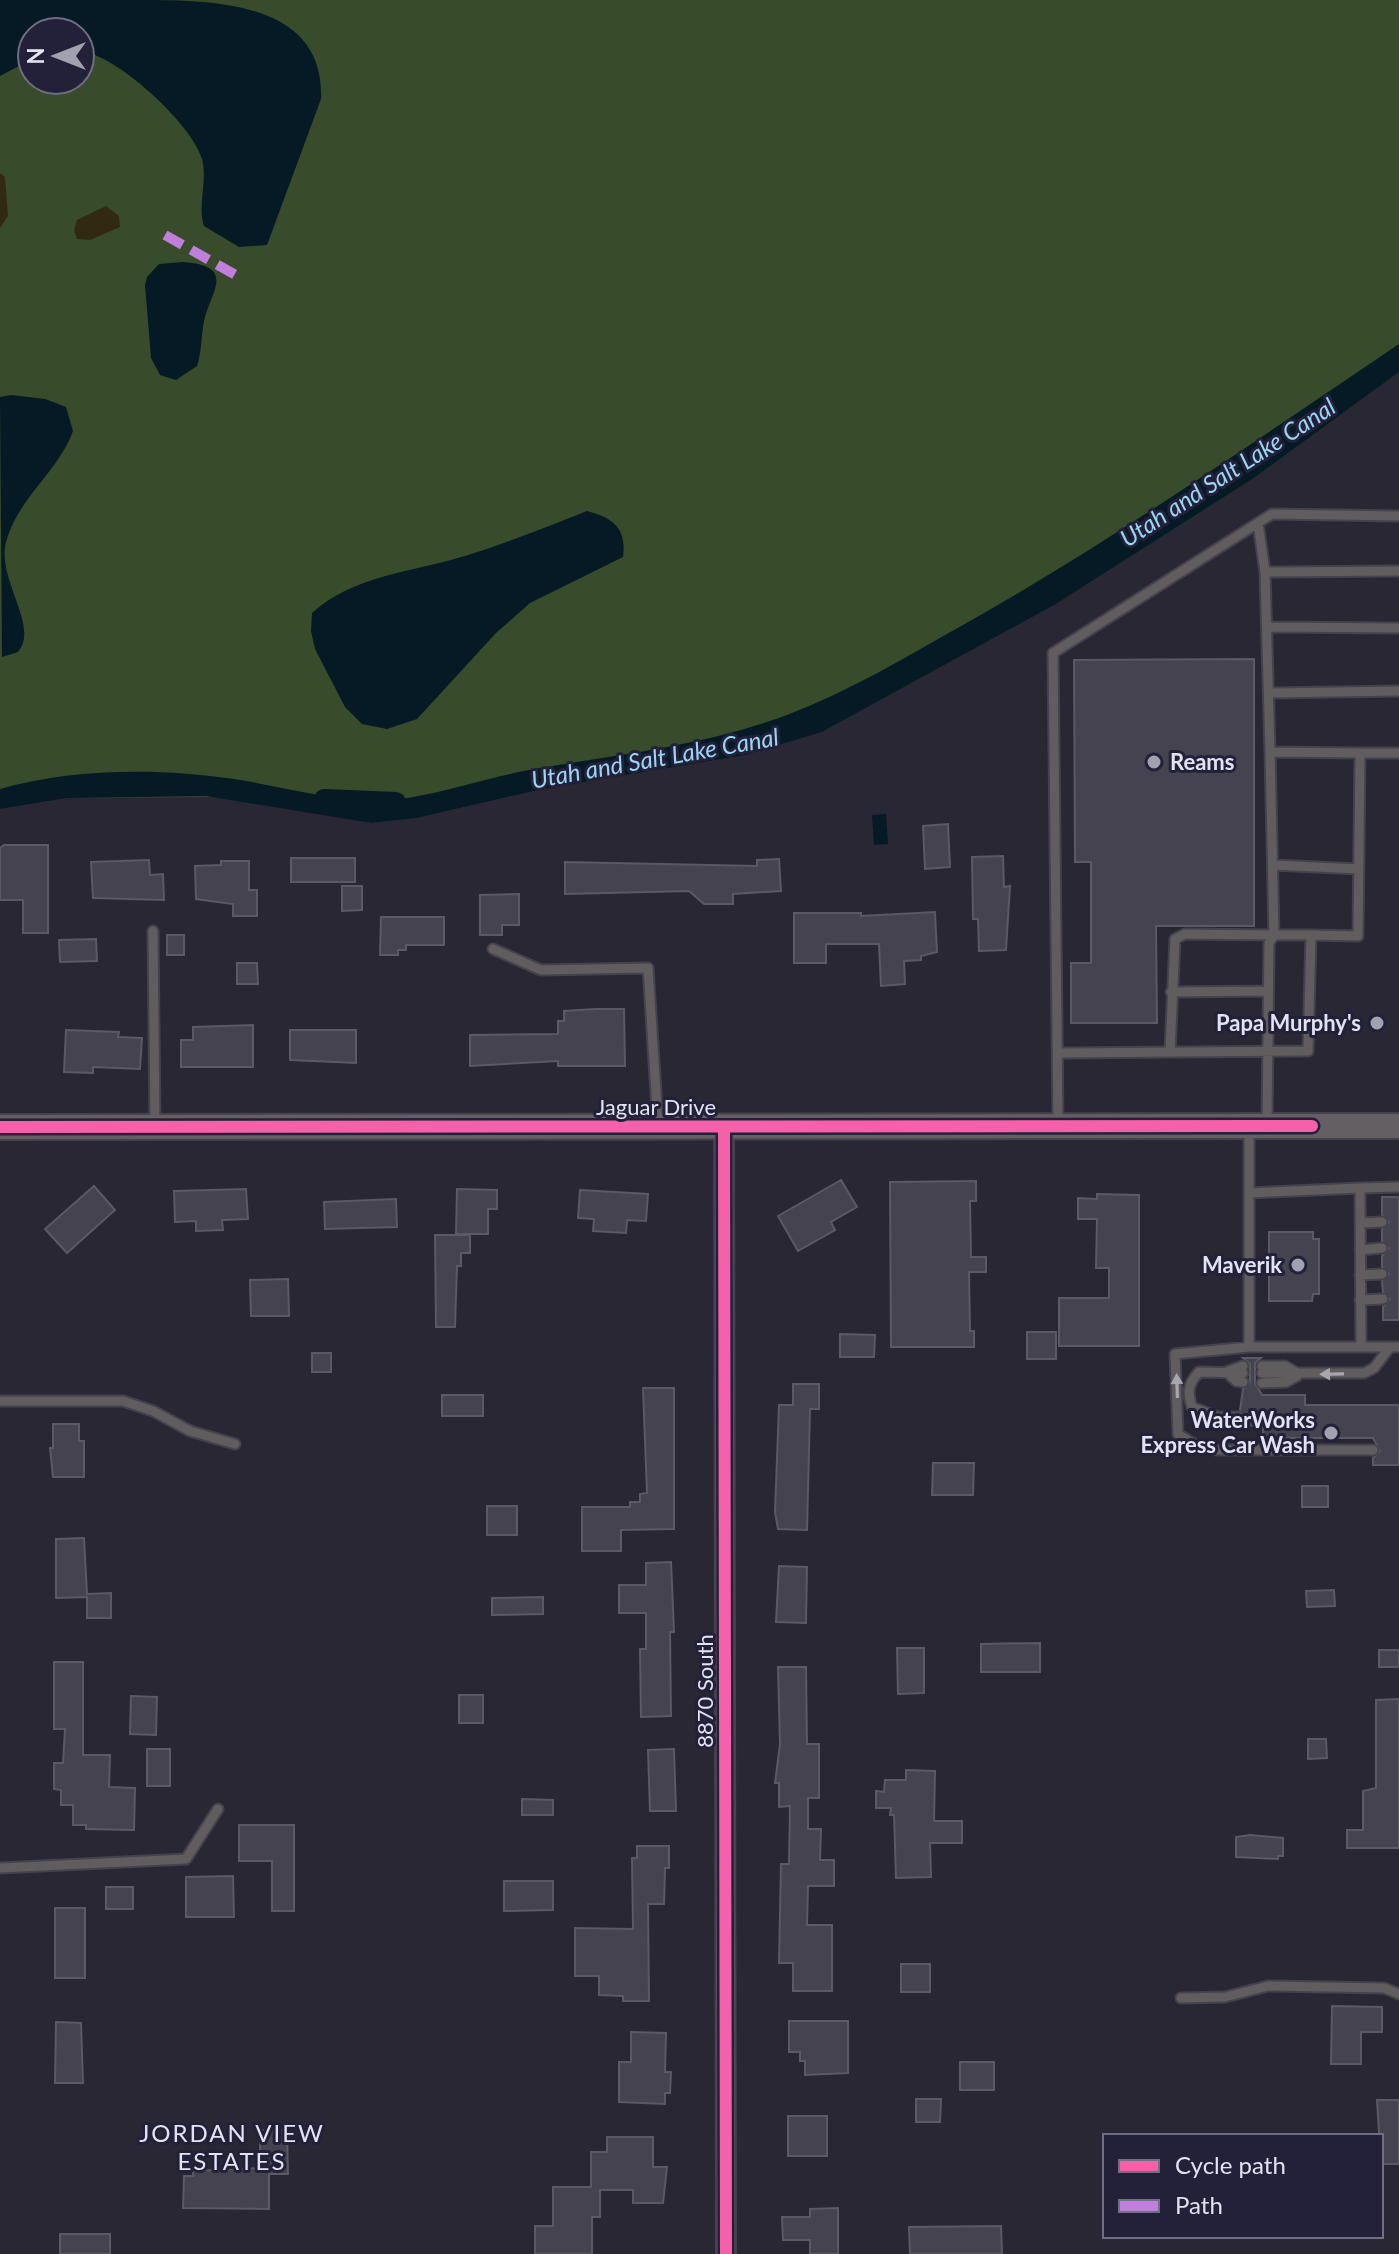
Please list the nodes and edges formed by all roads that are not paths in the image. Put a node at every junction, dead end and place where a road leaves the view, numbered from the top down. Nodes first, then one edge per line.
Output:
1 (1399, 516) edge
2 (1258, 523) junction
3 (1399, 571) edge
4 (1265, 572) junction
5 (1267, 627) junction
6 (1399, 628) edge
7 (1399, 691) edge
8 (1269, 693) junction
9 (1270, 752) junction
10 (1360, 753) junction
11 (1399, 753) edge
12 (1273, 865) junction
13 (1359, 869) junction
14 (153, 931) dead end
15 (1274, 935) junction
16 (1311, 935) junction
17 (493, 949) dead end
18 (1268, 991) junction
19 (1171, 992) junction
20 (1266, 1051) junction
21 (1170, 1052) junction
22 (1058, 1053) junction
23 (1058, 1126) junction
24 (1258, 1126) junction
25 (1399, 1126) edge
26 (0, 1127) edge
27 (155, 1127) junction
28 (658, 1127) junction
29 (724, 1127) junction
30 (1399, 1187) edge
31 (1360, 1188) junction
32 (1249, 1193) junction
33 (1382, 1222) dead end
34 (1360, 1223) junction
35 (1382, 1248) dead end
36 (1360, 1250) junction
37 (1382, 1274) dead end
38 (1360, 1275) junction
39 (1383, 1299) dead end
40 (1360, 1300) junction
41 (1249, 1347) junction
42 (1361, 1347) junction
43 (1395, 1347) edge
44 (1226, 1372) junction
45 (1262, 1374) dead end
46 (0, 1401) edge
47 (1240, 1417) dead end
48 (235, 1444) dead end
49 (1373, 1450) dead end
50 (218, 1809) dead end
51 (0, 1868) edge
52 (1399, 1994) edge
53 (1181, 1998) dead end
54 (726, 2254) edge

1 - 2 lane
2 - 4 lane
2 - 22 lane
3 - 4 lane
4 - 5 lane
5 - 6 lane
5 - 8 lane
7 - 8 lane
8 - 9 lane
9 - 10 lane
9 - 12 lane
10 - 11 lane
10 - 13 lane
12 - 13 lane
12 - 15 lane
13 - 16 lane
14 - 27 lane
15 - 16 lane
15 - 18 lane
15 - 19 lane
16 - 20 lane
17 - 28 lane
18 - 19 lane
18 - 20 lane
19 - 21 lane
20 - 21 lane
20 - 24 lane
21 - 22 lane
22 - 23 lane
23 - 24 main road, Jaguar Drive
23 - 29 main road, Jaguar Drive
24 - 25 main road, Jaguar Drive
24 - 32 lane
26 - 27 main road, Jaguar Drive
27 - 28 main road, Jaguar Drive
28 - 29 main road, Jaguar Drive
29 - 54 street, 8870 South
30 - 31 lane
31 - 32 lane
31 - 34 lane
32 - 41 lane
33 - 34 lane
34 - 36 lane
35 - 36 lane
36 - 38 lane
37 - 38 lane
38 - 40 lane
39 - 40 lane
40 - 42 lane
41 - 42 lane
49 -> 41 lane
42 - 43 lane
43 -> 45 lane
44 - 44 lane
44 - 47 lane
46 - 48 lane
50 - 51 lane
52 - 53 lane

